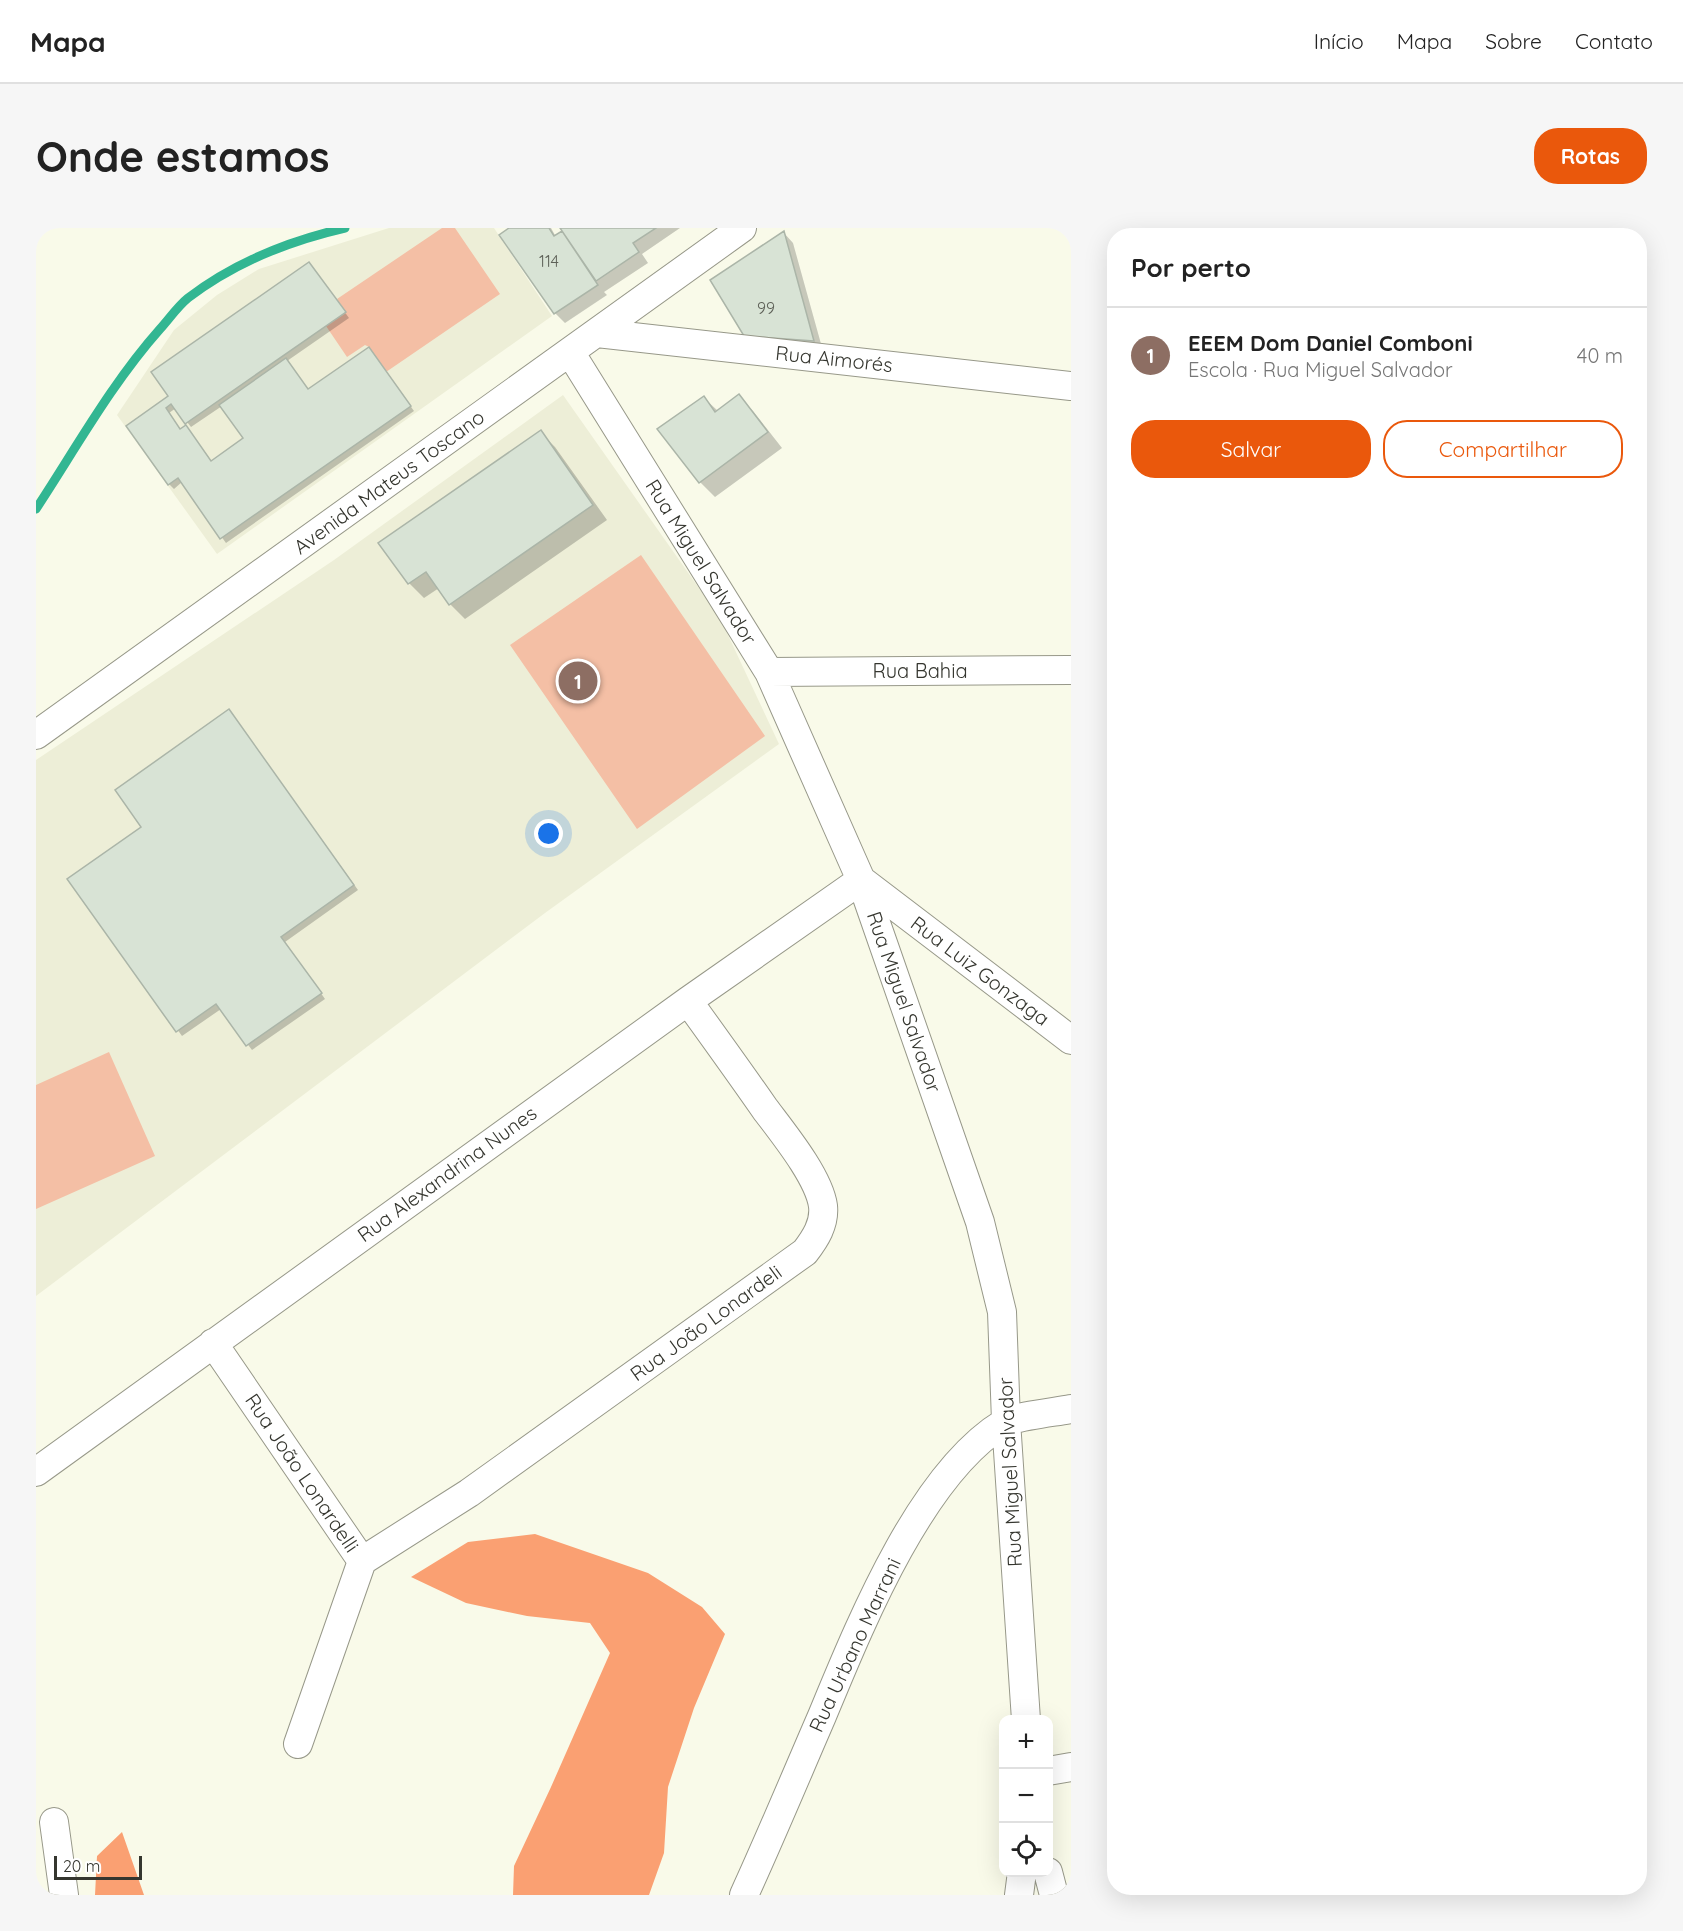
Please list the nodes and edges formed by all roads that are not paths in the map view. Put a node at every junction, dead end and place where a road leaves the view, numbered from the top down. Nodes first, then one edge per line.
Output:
1 (742, 228) edge
2 (597, 333) junction
3 (570, 352) junction
4 (1071, 386) edge
5 (1071, 670) edge
6 (769, 672) junction
7 (37, 733) edge
8 (861, 880) junction
9 (688, 1001) junction
10 (1071, 1040) edge
11 (213, 1343) junction
12 (1071, 1409) edge
13 (1006, 1421) junction
14 (36, 1472) edge
15 (362, 1561) junction
16 (1026, 1715) edge
17 (298, 1744) dead end
18 (1071, 1767) edge
19 (1053, 1770) edge
20 (54, 1822) dead end
21 (1021, 1877) edge
22 (1049, 1877) edge
23 (64, 1895) edge
24 (744, 1895) edge
25 (1019, 1895) edge
26 (1054, 1895) edge

1 - 2 street, Avenida Mateus Toscano
2 - 3 street, Avenida Mateus Toscano
2 - 4 street, Rua Aimorés
3 - 6 street, Rua Miguel Salvador
3 - 7 street, Avenida Mateus Toscano
5 - 6 street, Rua Bahia
6 - 8 street, Rua Miguel Salvador
8 - 9 street, Rua Alexandrina Nunes
8 - 10 street, Rua Luiz Gonzaga
8 - 13 street, Rua Miguel Salvador
9 - 11 street, Rua Alexandrina Nunes
9 - 15 street, Rua João Lonardeli
11 - 14 street, Rua Alexandrina Nunes
11 - 15 street, Rua João Lonardelli
12 - 13 street
13 - 16 street, Rua Miguel Salvador
13 - 24 street, Rua Urbano Marrani
15 - 17 street, Rua João Lonardelli
18 - 19 street
20 - 23 street
21 - 25 street
22 - 26 street

